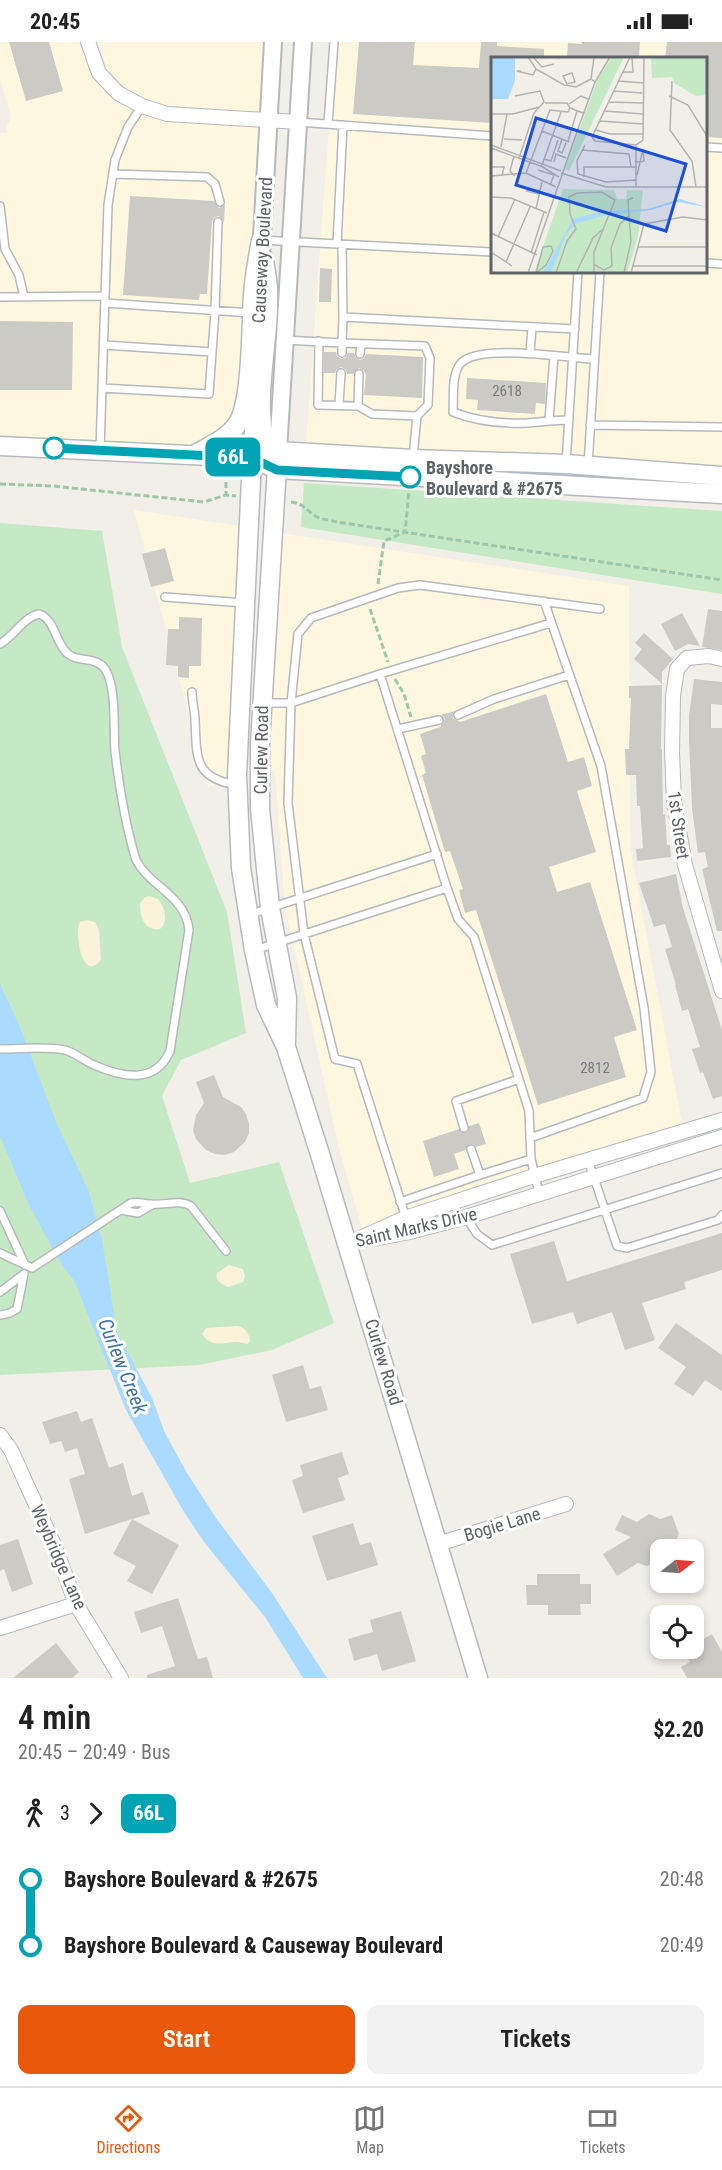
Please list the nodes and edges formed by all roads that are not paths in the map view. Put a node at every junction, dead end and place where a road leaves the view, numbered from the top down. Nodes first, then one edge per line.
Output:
1 (88, 42) edge
2 (273, 42) edge
3 (303, 42) edge
4 (334, 42) edge
5 (142, 106) junction
6 (268, 120) junction
7 (298, 122) junction
8 (328, 124) junction
9 (343, 125) junction
10 (491, 136) edge
11 (113, 174) junction
12 (220, 201) dead end
13 (0, 206) edge
14 (218, 222) dead end
15 (261, 240) junction
16 (290, 242) junction
17 (339, 244) junction
18 (491, 252) edge
19 (578, 273) edge
20 (600, 273) edge
21 (0, 297) edge
22 (24, 297) junction
23 (105, 299) junction
24 (215, 311) junction
25 (252, 313) junction
26 (343, 317) junction
27 (532, 327) junction
28 (575, 329) junction
29 (284, 340) junction
30 (319, 341) junction
31 (342, 343) junction
32 (361, 344) junction
33 (104, 345) junction
34 (212, 352) junction
35 (342, 353) dead end
36 (530, 353) junction
37 (360, 354) dead end
38 (554, 356) junction
39 (573, 358) junction
40 (594, 359) junction
41 (341, 374) dead end
42 (359, 374) dead end
43 (102, 388) junction
44 (339, 405) junction
45 (358, 406) junction
46 (417, 417) junction
47 (549, 420) junction
48 (569, 420) junction
49 (590, 425) junction
50 (722, 427) edge
51 (0, 446) edge
52 (100, 450) junction
53 (194, 454) junction
54 (269, 458) junction
55 (566, 464) junction
56 (588, 466) junction
57 (411, 468) junction
58 (722, 476) edge
59 (722, 494) edge
60 (165, 597) dead end
61 (544, 601) junction
62 (244, 603) junction
63 (600, 609) dead end
64 (551, 623) junction
65 (0, 644) edge
66 (722, 659) edge
67 (380, 674) junction
68 (569, 675) junction
69 (192, 692) dead end
70 (262, 703) junction
71 (291, 703) junction
72 (458, 715) dead end
73 (439, 720) dead end
74 (398, 729) junction
75 (237, 784) junction
76 (260, 809) junction
77 (437, 854) junction
78 (447, 888) junction
79 (298, 898) junction
80 (270, 908) junction
81 (248, 915) junction
82 (304, 934) junction
83 (275, 943) junction
84 (254, 950) junction
85 (722, 991) edge
86 (286, 1047) junction
87 (0, 1049) edge
88 (519, 1079) junction
89 (722, 1120) edge
90 (464, 1128) dead end
91 (722, 1137) edge
92 (530, 1138) junction
93 (471, 1149) dead end
94 (531, 1159) junction
95 (588, 1160) junction
96 (722, 1173) edge
97 (480, 1175) junction
98 (534, 1176) junction
99 (593, 1178) junction
100 (539, 1193) junction
101 (400, 1202) junction
102 (152, 1204) junction
103 (605, 1210) junction
104 (0, 1211) edge
105 (119, 1211) junction
106 (722, 1215) edge
107 (466, 1216) junction
108 (405, 1218) junction
109 (410, 1232) junction
110 (347, 1244) junction
111 (226, 1251) dead end
112 (0, 1253) edge
113 (31, 1266) junction
114 (24, 1274) junction
115 (0, 1292) edge
116 (0, 1315) edge
117 (0, 1435) edge
118 (566, 1504) dead end
119 (438, 1544) junction
120 (76, 1604) junction
121 (0, 1628) edge
122 (121, 1678) edge
123 (478, 1678) edge

1 - 5 street
2 - 6 street, Causeway Boulevard
3 - 7 street, Causeway Boulevard
4 - 8 lane
5 - 6 street
5 - 11 lane
6 - 7 street
6 - 15 street, Causeway Boulevard
7 - 8 lane
7 - 16 street, Causeway Boulevard
8 - 9 lane
9 - 10 lane
9 - 17 lane
11 - 12 lane
11 - 23 lane
13 - 22 lane
14 - 24 lane
15 - 16 lane
15 - 25 main road
15 - 54 main road
16 - 17 lane
16 - 29 street, Causeway Boulevard
17 - 18 lane
17 - 26 lane
19 - 28 lane
20 - 40 lane
21 - 22 lane
22 - 23 lane
23 - 24 lane
23 - 33 lane
24 - 25 lane
24 - 34 lane
25 - 53 main road
26 - 27 lane
26 - 31 lane
27 - 28 lane
27 - 36 lane
28 - 39 lane
29 - 30 lane
29 - 54 street, Causeway Boulevard
30 - 31 lane
30 - 44 lane
31 - 32 lane
31 - 35 lane
32 - 37 lane
32 - 46 lane
33 - 34 lane
33 - 43 lane
34 - 43 lane
36 - 38 lane
36 - 47 lane
38 - 39 lane
38 - 47 lane
39 - 40 lane
39 - 48 lane
40 - 49 lane
41 - 44 lane
42 - 45 lane
43 - 52 lane
44 - 45 lane
45 - 46 lane
46 - 57 lane
47 - 48 lane
48 - 55 lane
49 - 50 lane
49 - 56 lane
51 - 52 main road
52 - 53 main road
53 - 54 main road
54 - 57 main road
54 - 62 main road, Curlew Road
54 - 70 main road, Curlew Road
54 - 76 main road
55 - 56 main road
55 - 57 main road
56 - 58 main road
57 - 59 main road
60 - 62 lane
61 - 63 lane
61 - 64 lane
61 - 71 lane
62 - 75 main road, Curlew Road
64 - 67 lane
64 - 68 lane
65 - 87 lane
66 - 85 street, 1st Street
67 - 71 lane
67 - 74 lane
68 - 72 lane
68 - 92 lane
69 - 75 lane
70 - 71 lane
70 - 76 main road, Curlew Road
71 - 79 lane
73 - 74 lane
74 - 77 lane
75 - 81 main road, Curlew Road
76 - 80 main road, Curlew Road
77 - 78 lane
77 - 79 lane
78 - 82 lane
78 - 88 lane
79 - 80 lane
79 - 82 lane
80 - 81 lane
80 - 83 main road, Curlew Road
81 - 84 main road, Curlew Road
82 - 83 lane
82 - 101 lane
83 - 84 lane
83 - 86 main road, Curlew Road
84 - 86 main road, Curlew Road
86 - 110 main road, Curlew Road
88 - 90 lane
88 - 92 lane
89 - 95 street, Saint Marks Drive
91 - 99 street, Saint Marks Drive
92 - 94 lane
93 - 97 lane
94 - 97 lane
94 - 98 lane
95 - 98 street, Saint Marks Drive
95 - 99 lane
96 - 103 lane
97 - 101 lane
98 - 100 lane
98 - 108 street, Saint Marks Drive
99 - 100 street, Saint Marks Drive
99 - 103 lane
100 - 107 street, Saint Marks Drive
101 - 108 lane
102 - 105 lane
102 - 105 lane
102 - 111 lane
103 - 106 lane
103 - 107 lane
104 - 113 lane
105 - 113 lane
107 - 109 street, Saint Marks Drive
108 - 109 lane
108 - 110 street, Saint Marks Drive
109 - 110 street, Saint Marks Drive
110 - 119 main road, Curlew Road
112 - 113 lane
113 - 114 lane
114 - 115 lane
114 - 116 lane
117 - 120 street, Weybridge Lane
118 - 119 street, Bogie Lane
119 - 123 main road, Curlew Road
120 - 121 street
120 - 122 street, Weybridge Lane

